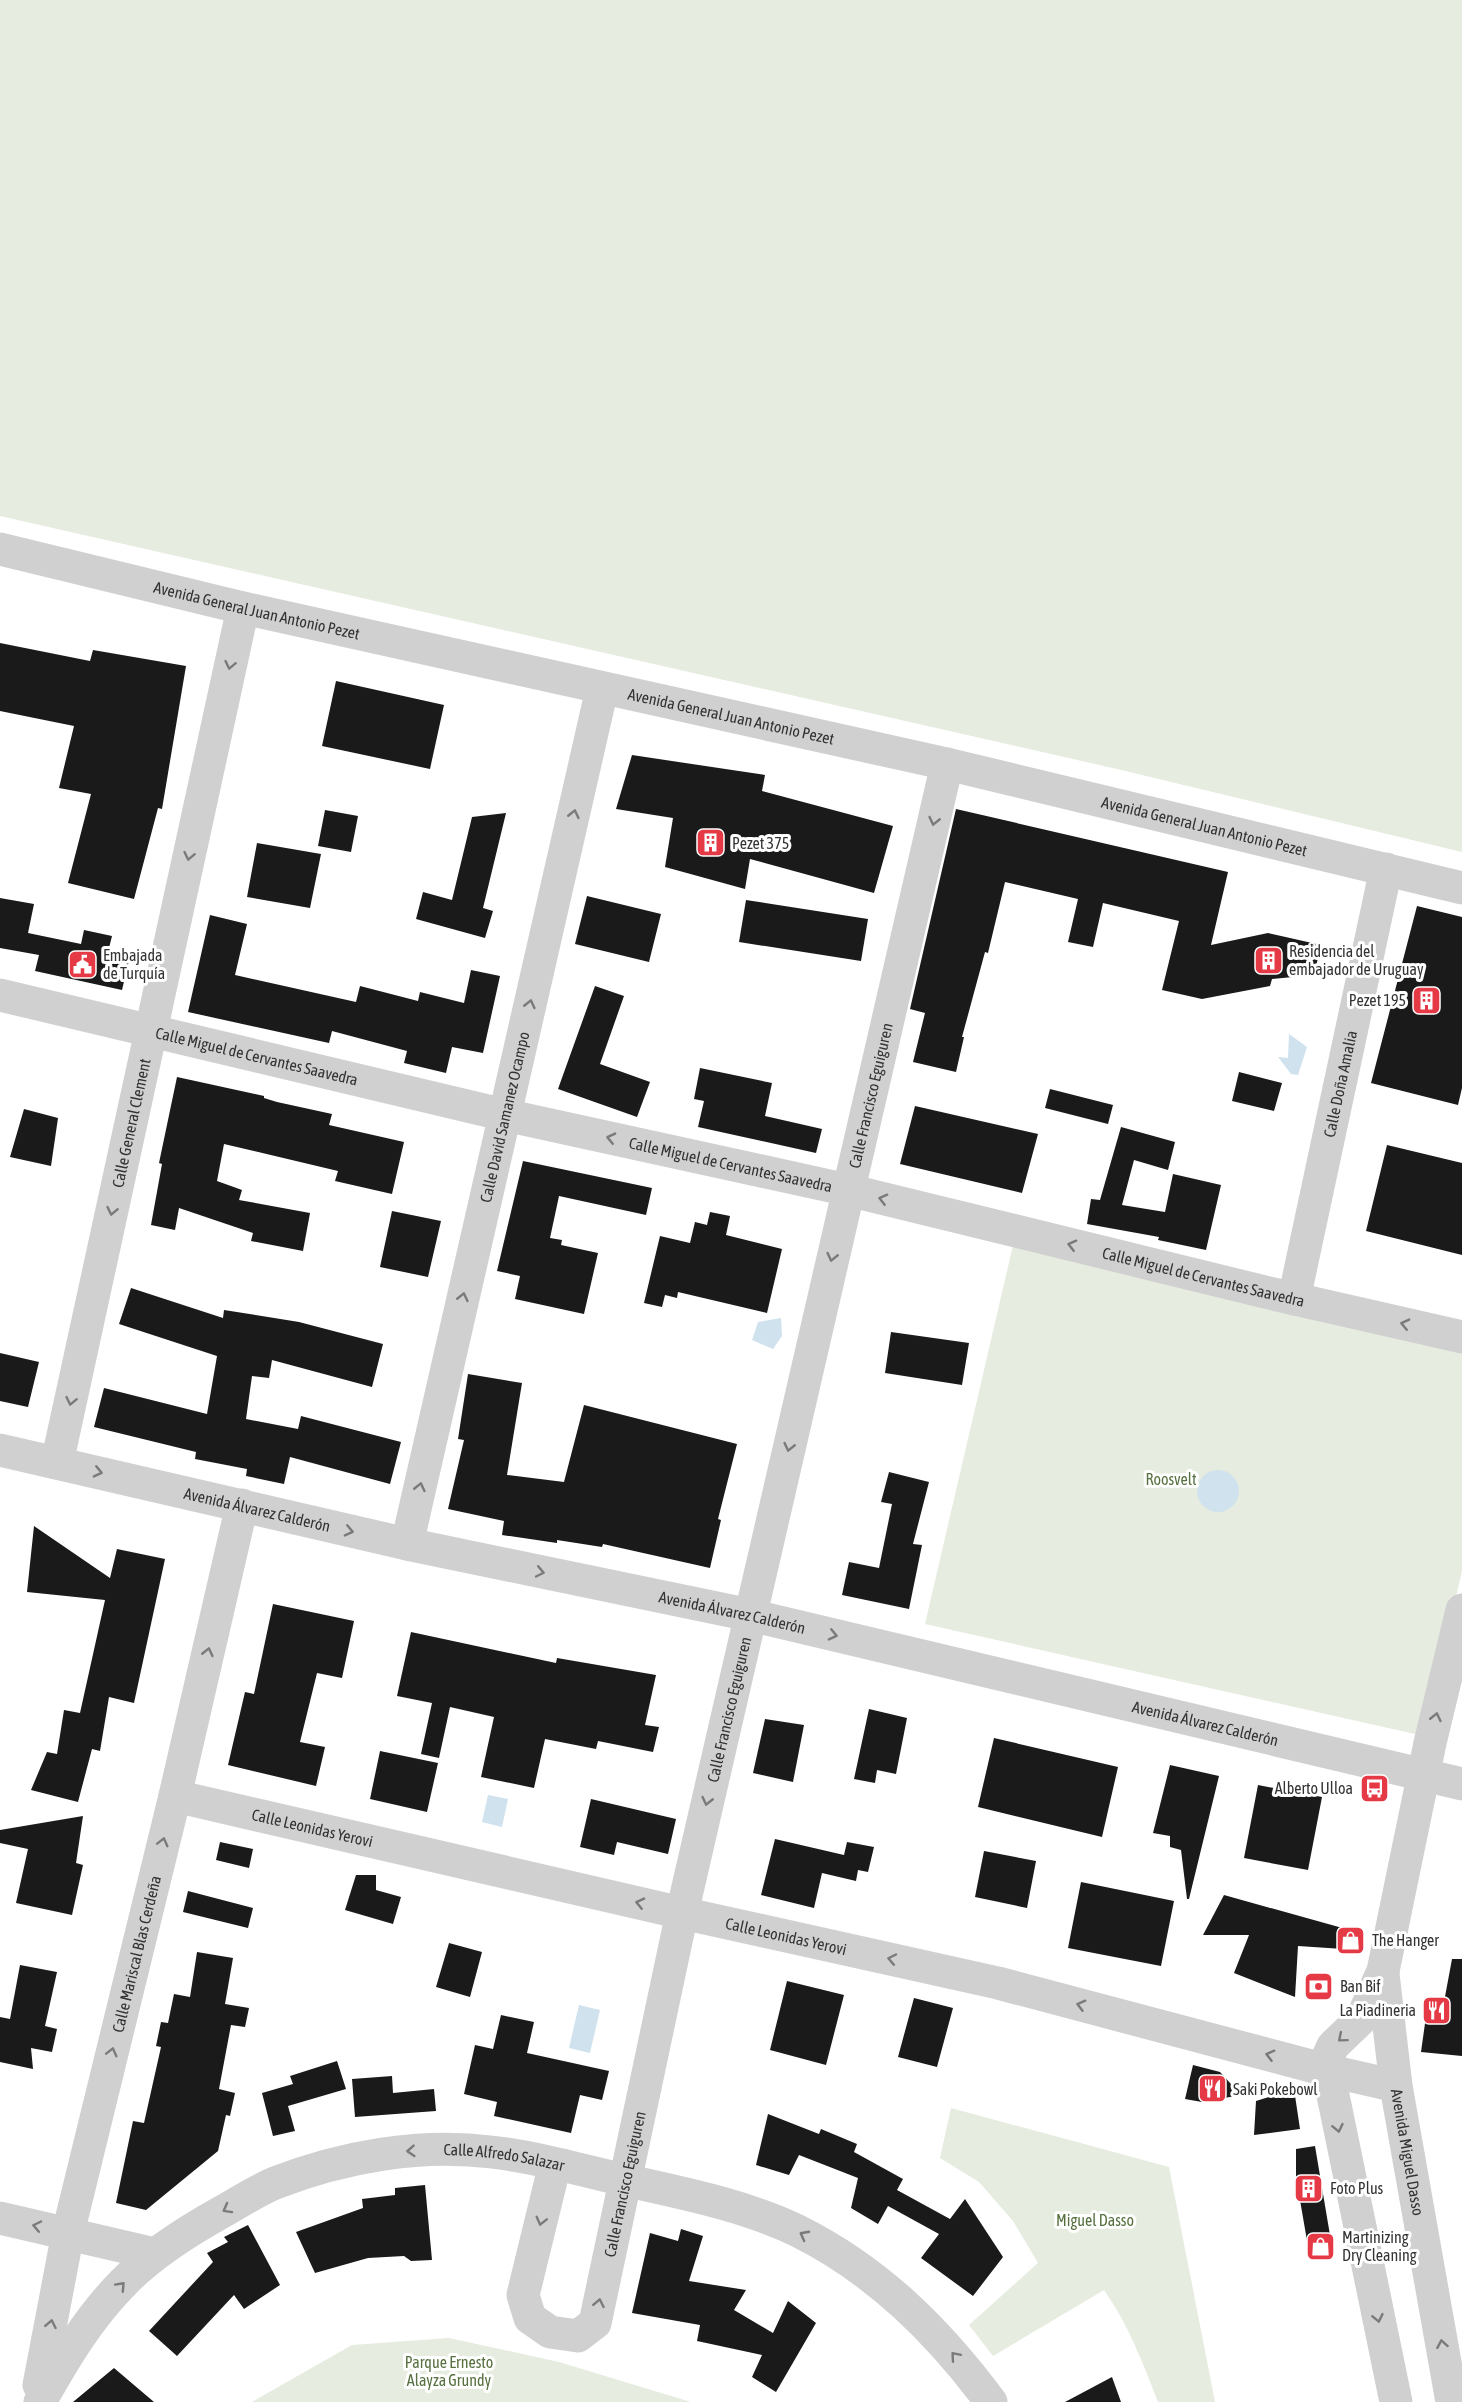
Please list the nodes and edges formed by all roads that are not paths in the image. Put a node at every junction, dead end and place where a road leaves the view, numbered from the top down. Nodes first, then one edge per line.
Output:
1 (0, 549) edge
2 (243, 608) junction
3 (602, 689) junction
4 (947, 764) junction
5 (1386, 869) junction
6 (1462, 888) edge
7 (0, 995) edge
8 (151, 1030) junction
9 (505, 1115) junction
10 (848, 1190) junction
11 (1294, 1299) junction
12 (1462, 1337) edge
13 (0, 1450) edge
14 (57, 1463) junction
15 (242, 1505) junction
16 (407, 1544) junction
17 (1462, 1610) edge
18 (750, 1615) junction
19 (1424, 1774) junction
20 (1462, 1784) edge
21 (175, 1796) junction
22 (682, 1913) junction
23 (1383, 1971) junction
24 (1326, 2070) junction
25 (1396, 2086) junction
26 (555, 2164) junction
27 (627, 2180) junction
28 (0, 2218) edge
29 (68, 2233) junction
30 (155, 2254) junction
31 (38, 2402) edge
32 (991, 2402) edge
33 (1396, 2402) edge
34 (1452, 2402) edge

1 - 2 street, Avenida General Juan Antonio Pezet
2 - 3 street, Avenida General Juan Antonio Pezet
2 -> 8 street, Calle General Clement
3 - 4 street, Avenida General Juan Antonio Pezet
9 -> 3 street, Calle David Samanez Ocampo
4 - 5 street, Avenida General Juan Antonio Pezet
4 -> 10 street, Calle Francisco Eguiguren
5 - 6 street, Avenida General Juan Antonio Pezet
5 - 11 street, Calle Doña Amalia
7 - 8 street, Calle Miguel de Cervantes Saavedra
8 - 9 street, Calle Miguel de Cervantes Saavedra
8 -> 14 street, Calle General Clement
10 -> 9 street, Calle Miguel de Cervantes Saavedra
16 -> 9 street, Calle David Samanez Ocampo
11 -> 10 street, Calle Miguel de Cervantes Saavedra
10 -> 18 street, Calle Francisco Eguiguren
12 -> 11 street, Calle Miguel de Cervantes Saavedra
13 - 14 street, Avenida Álvarez Calderón
14 -> 15 street, Avenida Álvarez Calderón
15 -> 16 street, Avenida Álvarez Calderón
21 -> 15 street, Calle Mariscal Blas Cerdeña
16 -> 18 street, Avenida Álvarez Calderón
19 -> 17 street, Avenida Miguel Dasso
18 -> 19 street, Avenida Álvarez Calderón
18 -> 22 street, Calle Francisco Eguiguren
19 - 20 street, Avenida Álvarez Calderón
19 - 23 street, Avenida Miguel Dasso
22 -> 21 street, Calle Leonidas Yerovi
29 -> 21 street, Calle Mariscal Blas Cerdeña
24 -> 22 street, Calle Leonidas Yerovi
22 - 27 street, Calle Francisco Eguiguren
23 -> 24 street, Avenida Miguel Dasso
23 - 25 street, Avenida Miguel Dasso
24 - 25 street, Calle Leonidas Yerovi
24 -> 33 street
34 -> 25 street, Avenida Miguel Dasso
26 - 27 street, Calle Alfredo Salazar
26 -> 27 street, Calle Francisco Eguiguren
26 -> 30 street, Calle Alfredo Salazar
32 -> 27 street, Calle Alfredo Salazar
29 -> 28 street
29 - 30 street
31 -> 29 street, Calle Mariscal Blas Cerdeña
31 -> 30 street, Calle Alfredo Salazar

